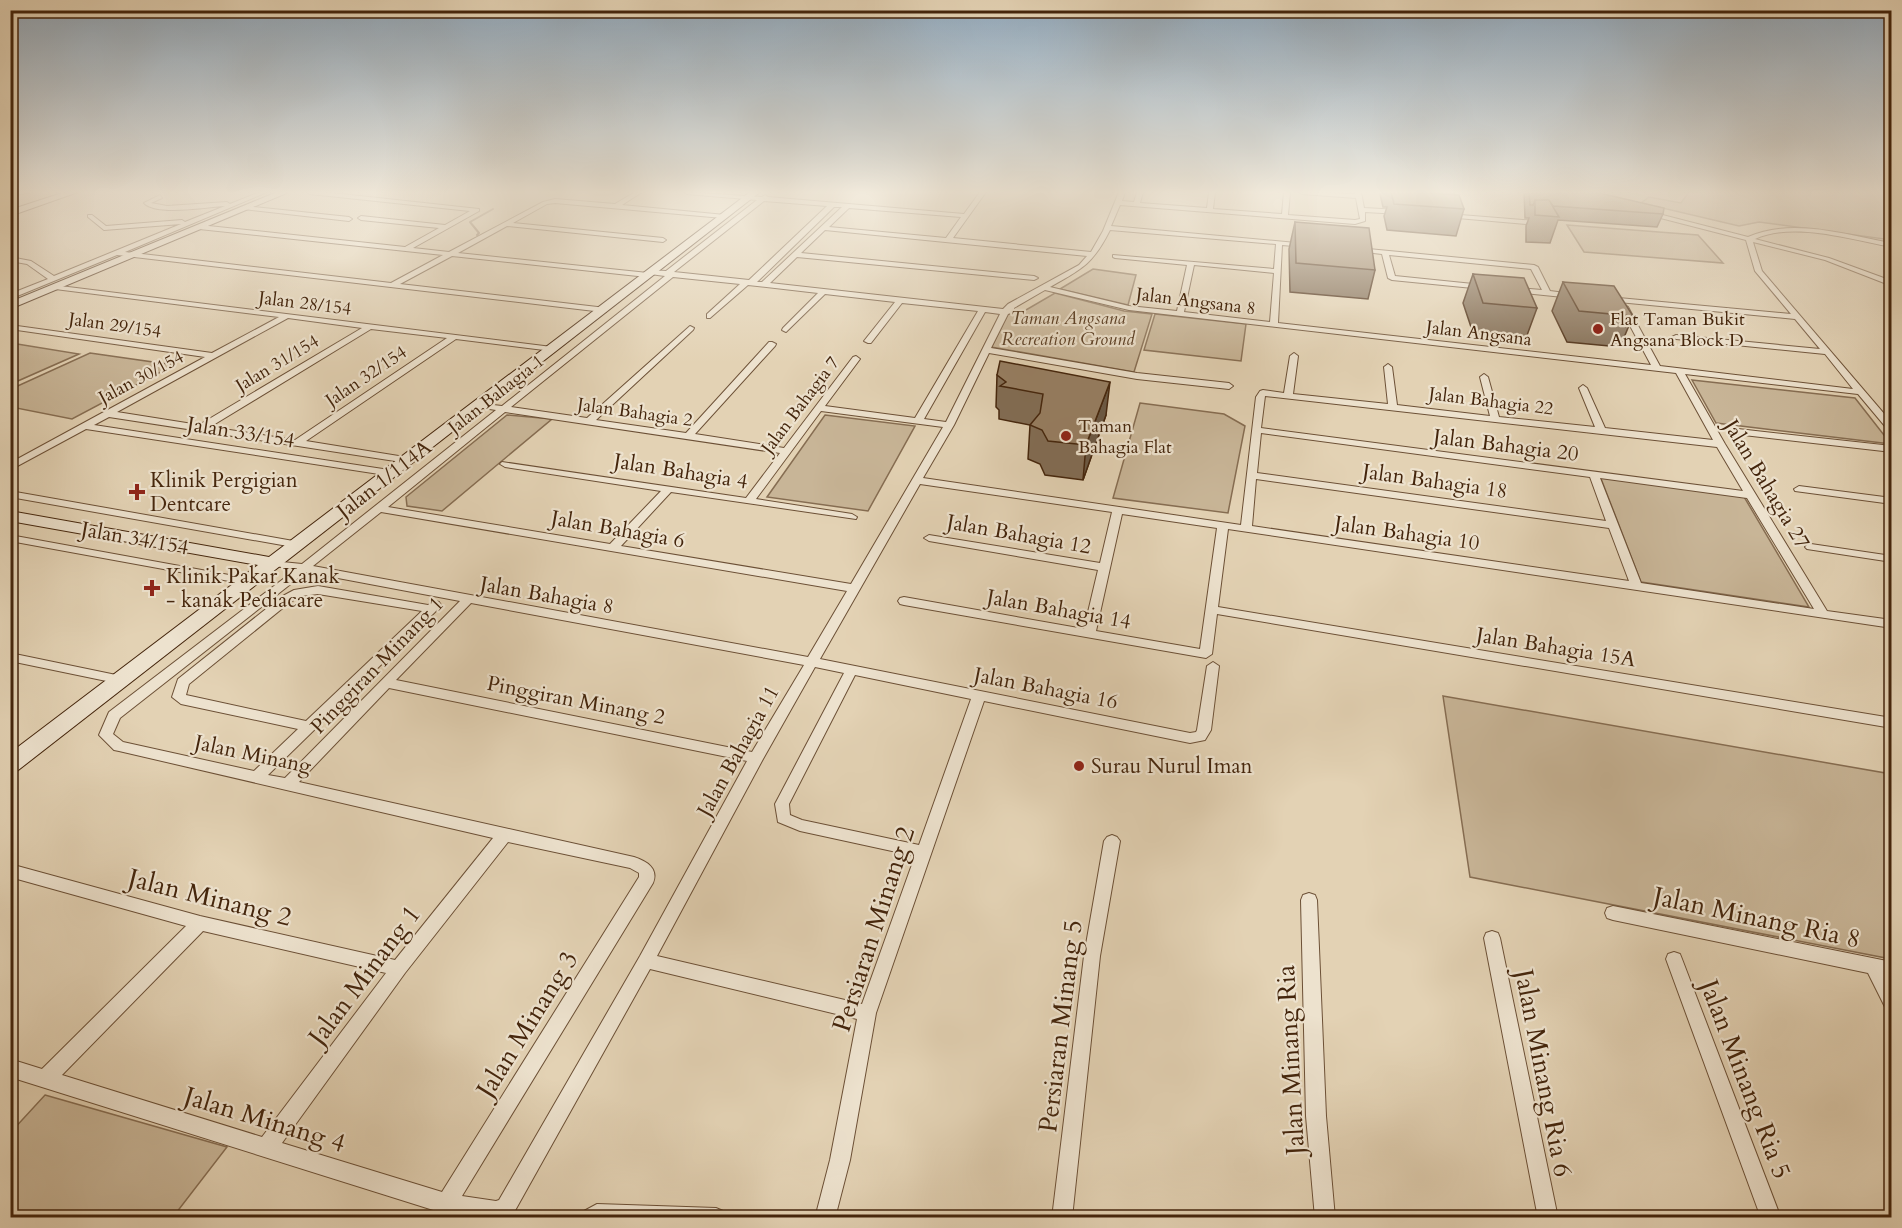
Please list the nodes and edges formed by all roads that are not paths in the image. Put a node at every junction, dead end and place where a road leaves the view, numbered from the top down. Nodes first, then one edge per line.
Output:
1 (138, 249) edge
2 (138, 249) edge
3 (409, 249) edge
4 (458, 249) edge
5 (681, 249) edge
6 (697, 249) edge
7 (785, 249) edge
8 (802, 249) edge
9 (1044, 249) edge
10 (1096, 249) edge
11 (1278, 249) edge
12 (1352, 249) edge
13 (1754, 249) edge
14 (1792, 249) edge
15 (1806, 249) edge
16 (132, 252) junction
17 (1385, 253) junction
18 (450, 254) junction
19 (1093, 254) junction
20 (796, 255) junction
21 (1115, 256) dead end
22 (10, 259) edge
23 (1191, 263) junction
24 (1276, 271) junction
25 (649, 274) junction
26 (670, 274) junction
27 (1892, 276) edge
28 (1034, 278) dead end
29 (54, 283) junction
30 (749, 283) junction
31 (765, 284) junction
32 (1892, 284) edge
33 (393, 285) junction
34 (1489, 288) edge
35 (1049, 289) junction
36 (1512, 290) edge
37 (824, 291) junction
38 (1547, 293) junction
39 (1578, 296) edge
40 (10, 297) edge
41 (1599, 298) edge
42 (901, 299) junction
43 (1621, 300) junction
44 (10, 306) edge
45 (983, 309) junction
46 (603, 310) junction
47 (1005, 312) junction
48 (1180, 314) junction
49 (287, 316) junction
50 (710, 316) dead end
51 (1794, 316) junction
52 (1274, 325) junction
53 (370, 326) junction
54 (10, 327) edge
55 (690, 328) dead end
56 (786, 330) dead end
57 (454, 337) junction
58 (1676, 337) dead end
59 (868, 341) dead end
60 (772, 344) dead end
61 (552, 349) junction
62 (986, 350) junction
63 (1828, 352) junction
64 (214, 356) junction
65 (1294, 356) dead end
66 (856, 358) dead end
67 (1388, 367) dead end
68 (1658, 370) junction
69 (1680, 373) junction
70 (1484, 377) dead end
71 (1229, 386) dead end
72 (1583, 388) dead end
73 (1860, 392) junction
74 (1288, 394) junction
75 (479, 405) junction
76 (1393, 406) junction
77 (819, 408) junction
78 (504, 409) junction
79 (109, 414) junction
80 (1495, 418) junction
81 (918, 421) junction
82 (588, 422) junction
83 (949, 425) junction
84 (84, 426) junction
85 (201, 428) junction
86 (1892, 429) edge
87 (1257, 430) junction
88 (1601, 430) junction
89 (1738, 432) dead end
90 (688, 436) junction
91 (297, 443) junction
92 (1720, 444) junction
93 (1892, 449) edge
94 (786, 451) junction
95 (408, 460) junction
96 (505, 464) dead end
97 (10, 467) edge
98 (392, 473) junction
99 (1252, 475) junction
100 (1594, 475) junction
101 (918, 480) junction
102 (669, 489) junction
103 (1799, 489) dead end
104 (10, 494) edge
105 (1751, 495) junction
106 (749, 501) junction
107 (1892, 501) edge
108 (377, 508) junction
109 (1118, 510) junction
110 (10, 516) edge
111 (852, 517) dead end
112 (1612, 525) junction
113 (1223, 526) junction
114 (1246, 529) junction
115 (10, 538) edge
116 (929, 538) dead end
117 (299, 545) junction
118 (613, 548) junction
119 (1811, 548) dead end
120 (1892, 559) edge
121 (276, 563) junction
122 (1103, 567) junction
123 (303, 569) junction
124 (251, 582) junction
125 (1636, 586) junction
126 (852, 588) junction
127 (445, 596) junction
128 (467, 600) junction
129 (904, 601) dead end
130 (431, 609) junction
131 (1214, 610) junction
132 (1823, 614) junction
133 (1892, 624) edge
134 (1089, 634) junction
135 (10, 657) edge
136 (1210, 660) junction
137 (812, 662) junction
138 (851, 671) junction
139 (121, 680) junction
140 (387, 683) junction
141 (979, 696) junction
142 (1892, 723) edge
143 (310, 727) junction
144 (756, 758) junction
145 (10, 765) edge
146 (257, 777) junction
147 (289, 783) junction
148 (504, 836) junction
149 (1112, 842) dead end
150 (925, 852) junction
151 (10, 870) edge
152 (646, 870) joint
153 (1309, 900) dead end
154 (1613, 913) dead end
155 (200, 923) junction
156 (1492, 938) dead end
157 (1674, 959) dead end
158 (646, 961) junction
159 (1873, 966) junction
160 (399, 968) junction
161 (1892, 970) edge
162 (1892, 1003) edge
163 (867, 1013) junction
164 (10, 1068) edge
165 (45, 1079) junction
166 (267, 1147) junction
167 (446, 1204) junction
168 (505, 1209) joint
169 (594, 1216) edge
170 (716, 1218) edge
171 (825, 1218) edge
172 (1062, 1218) edge
173 (1325, 1218) edge
174 (1548, 1218) edge
175 (1771, 1218) edge

1 - 16 street
2 - 16 street
3 - 18 street
4 - 18 street
5 - 25 street, Jalan 1/114A
6 - 26 street, Jalan Bahagia 1
7 - 30 street
8 - 20 street
9 - 19 street
10 - 19 street
11 - 24 street
12 - 17 street
13 - 51 street
14 - 32 street
15 - 27 street
16 - 29 street
16 - 29 street
16 - 33 street
17 - 34 street
17 - 38 street
18 - 25 street
18 - 33 street
19 - 35 street
20 - 28 street
20 - 31 street
21 - 23 street
22 - 29 street
23 - 24 street
23 - 48 street
24 - 52 street
25 - 26 street
25 - 46 street, Jalan 1/114A
26 - 30 street
26 - 78 street, Jalan Bahagia 1
29 - 40 street
29 - 44 street
29 - 49 street, Jalan 28/154
30 - 31 street
30 - 50 street
31 - 37 street
33 - 46 street
35 - 47 street
35 - 48 street, Jalan Angsana 8
36 - 38 street
37 - 42 street
37 - 56 street
38 - 39 street
41 - 43 street
42 - 45 street
42 - 59 street
43 - 51 street
43 - 68 street
45 - 47 street
45 - 81 street
46 - 61 street, Jalan 1/114A
47 - 62 street, Jalan Bahagia 11
48 - 52 street, Jalan Angsana 8
49 - 53 street, Jalan 28/154
49 - 64 street, Jalan 30/154
51 - 63 street
52 - 68 street, Jalan Angsana
53 - 57 street, Jalan 28/154
53 - 85 street, Jalan 31/154
54 - 64 street, Jalan 29/154
55 - 82 street
57 - 61 street, Jalan 28/154
57 - 91 street, Jalan 32/154
58 - 63 street
60 - 90 street
61 - 75 street, Jalan 1/114A
62 - 71 street
62 - 83 street, Jalan Bahagia 11
63 - 73 street
64 - 79 street, Jalan 30/154
65 - 74 street
66 - 77 street, Jalan Bahagia 7
67 - 76 street
68 - 69 street, Jalan Angsana
69 - 73 street, Jalan Angsana
69 - 92 street, Jalan Bahagia 27
70 - 80 street
72 - 88 street
73 - 86 street
74 - 76 street, Jalan Bahagia 22
74 - 87 street, Jalan Bahagia 22
75 - 78 street, Jalan Bahagia 2
75 - 95 street, Jalan 1/114A
76 - 80 street, Jalan Bahagia 22
77 - 81 street
77 - 94 street, Jalan Bahagia 7
78 - 82 street, Jalan Bahagia 2
78 - 108 street, Jalan Bahagia 1
79 - 84 street, Jalan 30/154
79 - 85 street, Jalan 33/154
80 - 88 street, Jalan Bahagia 22
81 - 83 street
82 - 90 street, Jalan Bahagia 2
83 - 101 street, Jalan Bahagia 11
84 - 97 street, Jalan 30/154
84 - 98 street, Jalan 33/154
85 - 91 street, Jalan 33/154
87 - 99 street
87 - 100 street, Jalan Bahagia 20
88 - 92 street, Jalan Bahagia 22
89 - 93 street
90 - 94 street, Jalan Bahagia 2
91 - 95 street, Jalan 33/154
92 - 105 street, Jalan Bahagia 27
94 - 106 street, Jalan Bahagia 7
95 - 98 street, Jalan 1/114A
96 - 102 street, Jalan Bahagia 4
98 - 117 street, Jalan 1/114A
99 - 112 street, Jalan Bahagia 18
99 - 114 street
100 - 105 street, Jalan Bahagia 20
100 - 112 street
101 - 109 street, Jalan Bahagia 10
101 - 126 street, Jalan Bahagia 11
102 - 106 street, Jalan Bahagia 4
102 - 118 street
103 - 107 street
104 - 117 street
105 - 132 street, Jalan Bahagia 27
106 - 111 street, Jalan Bahagia 4
108 - 118 street, Jalan Bahagia 6
108 - 123 street, Jalan Bahagia 1
109 - 113 street, Jalan Bahagia 10
109 - 122 street
110 - 121 street, Jalan 34/154
112 - 125 street
113 - 114 street, Jalan Bahagia 10
113 - 131 street
114 - 125 street, Jalan Bahagia 10
115 - 124 street, Jalan 34/154
116 - 122 street, Jalan Bahagia 12
117 - 121 street, Jalan 1/114A
118 - 126 street, Jalan Bahagia 6
119 - 120 street
121 - 123 street, Jalan Bahagia 8
121 - 124 street, Jalan 1/114A
122 - 134 street
123 - 127 street, Jalan Bahagia 8
123 - 146 street, Jalan Minang
124 - 139 street, Jalan 1/114A
125 - 132 street, Jalan Bahagia 10
126 - 137 street, Jalan Bahagia 11
127 - 128 street, Jalan Bahagia 8
127 - 130 street
128 - 137 street, Jalan Bahagia 8
128 - 140 street, Pinggiran Minang 1
129 - 134 street, Jalan Bahagia 14
130 - 143 street
130 - 143 street
131 - 136 street
131 - 142 street, Jalan Bahagia 15A
132 - 133 street, Jalan Bahagia 10
134 - 136 street, Jalan Bahagia 14
135 - 139 street
136 - 141 street, Jalan Bahagia 16
137 - 138 street, Jalan Bahagia 16
137 - 144 street, Jalan Bahagia 11
138 - 141 street, Jalan Bahagia 16
138 - 150 street
139 - 145 street, Jalan 1/114A
140 - 144 street, Pinggiran Minang 2
140 - 147 street, Pinggiran Minang 1
141 - 150 street, Persiaran Minang 2
143 - 146 street
144 - 158 street, Jalan Bahagia 11
146 - 147 street, Jalan Minang
147 - 148 street, Jalan Minang
148 - 152 street, Jalan Minang
148 - 160 street, Jalan Minang 1
149 - 172 street, Persiaran Minang 5
150 - 163 street, Persiaran Minang 2
151 - 155 street, Jalan Minang 2
152 - 167 street, Jalan Minang 3
153 - 173 street, Jalan Minang Ria
154 - 159 street, Jalan Minang Ria 8
155 - 160 street, Jalan Minang 2
155 - 165 street
156 - 174 street, Jalan Minang Ria 6
157 - 175 street, Jalan Minang Ria 5
158 - 163 street
158 - 168 street, Jalan Bahagia 11
159 - 161 street, Jalan Minang Ria 8
159 - 162 street
160 - 166 street, Jalan Minang 1
163 - 171 street, Persiaran Minang 2
164 - 165 street, Jalan Minang 4
165 - 166 street, Jalan Minang 4
166 - 167 street, Jalan Minang 4
167 - 168 street, Jalan Minang 4
169 - 170 street

